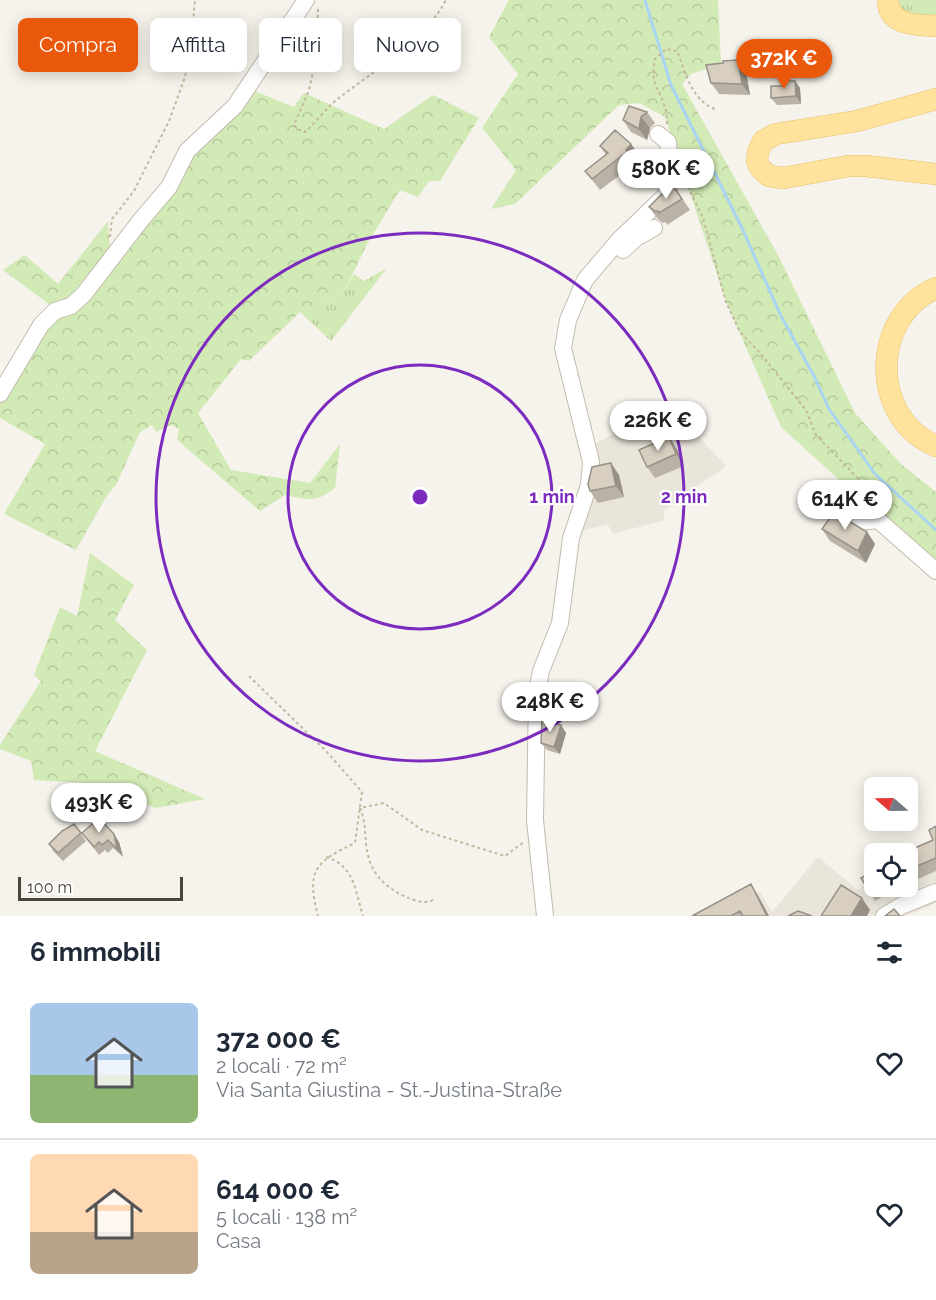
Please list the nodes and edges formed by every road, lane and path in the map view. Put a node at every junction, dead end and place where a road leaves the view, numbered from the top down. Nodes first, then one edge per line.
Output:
1 (195, 0) edge
2 (446, 0) edge
3 (888, 0) edge
4 (312, 1) edge
5 (936, 26) edge
6 (936, 99) edge
7 (715, 109) dead end
8 (663, 138) joint
9 (936, 174) edge
10 (669, 192) junction
11 (654, 228) dead end
12 (112, 258) junction
13 (585, 280) junction
14 (936, 288) edge
15 (0, 394) edge
16 (936, 446) edge
17 (873, 509) dead end
18 (859, 522) dead end
19 (936, 571) edge
20 (249, 676) dead end
21 (360, 808) junction
22 (536, 830) junction
23 (326, 857) junction
24 (936, 892) edge
25 (433, 900) dead end
26 (318, 916) edge
27 (363, 916) edge
28 (545, 916) edge
29 (884, 916) edge

1 - 12 path
2 - 4 path
3 - 5 main road
4 - 12 street
6 - 9 main road
7 - 8 path
8 - 10 street
10 - 13 street
10 - 17 path
11 - 13 street
12 - 15 street
13 - 22 street
14 - 16 main road
18 - 19 street
20 - 21 path
21 - 22 path
21 - 23 path
21 - 25 path
22 - 28 street
23 - 26 path
23 - 27 path
24 - 29 street

